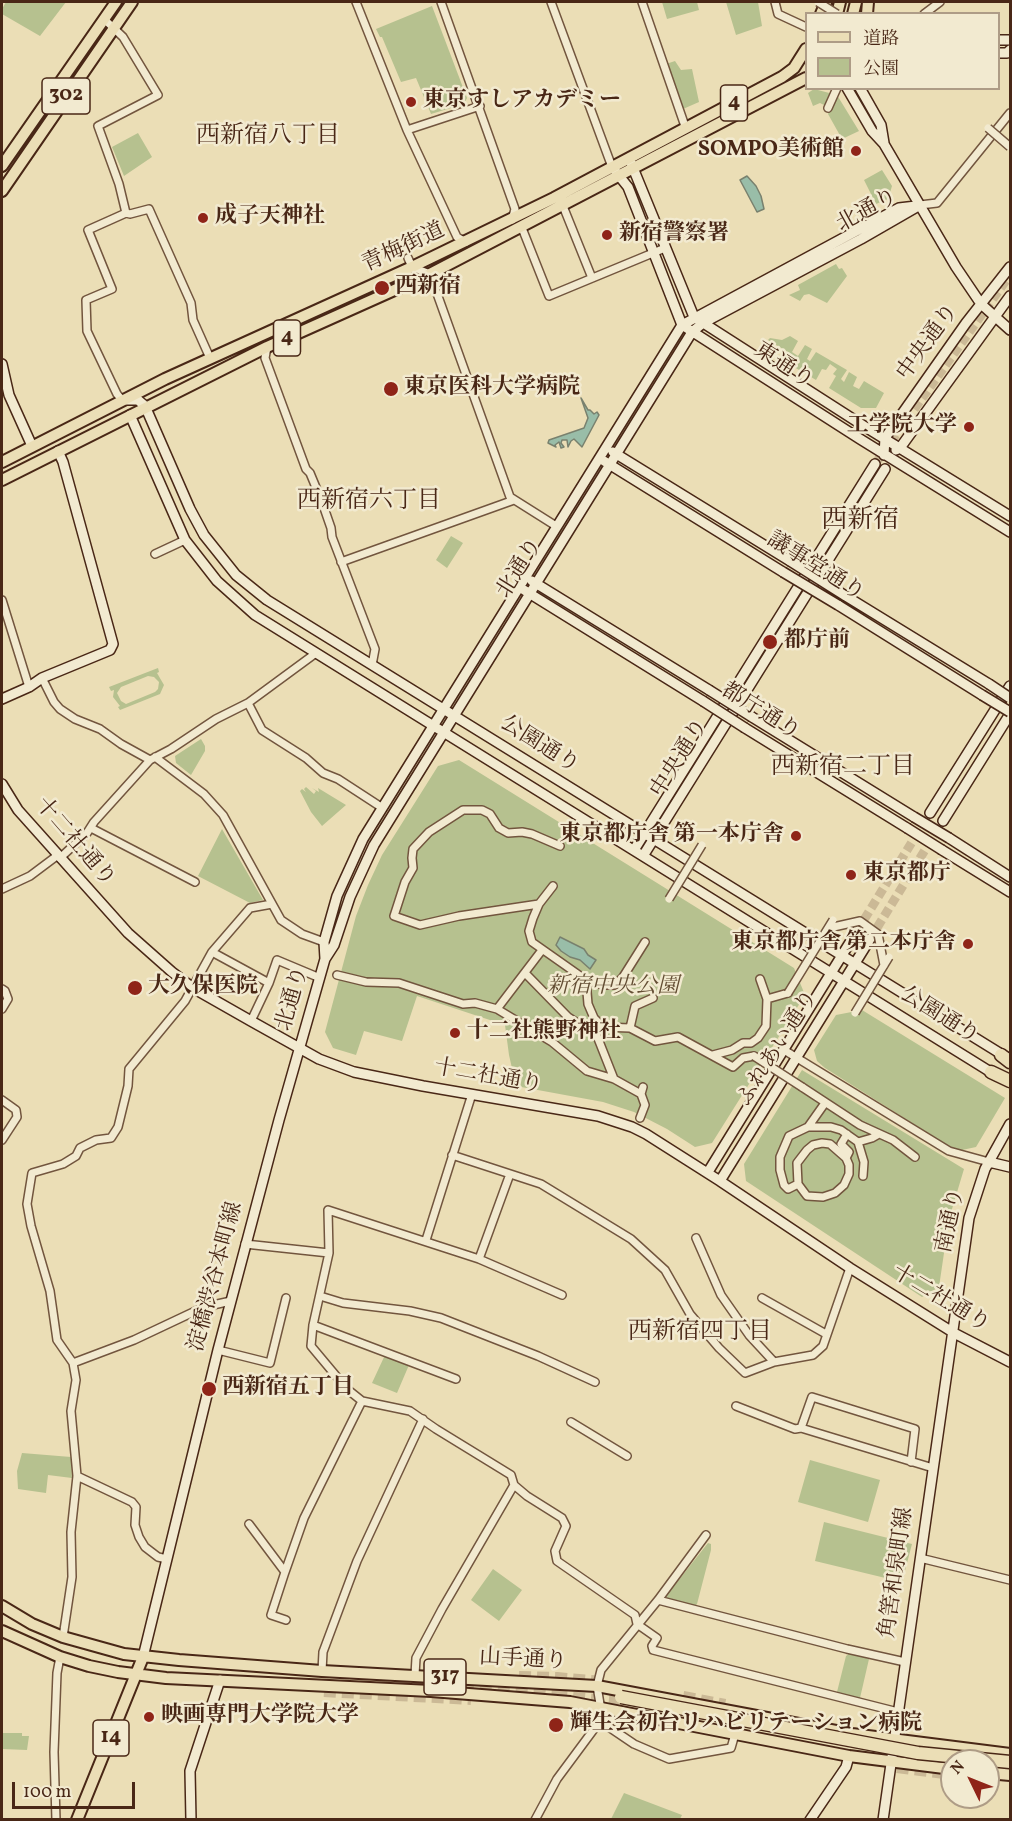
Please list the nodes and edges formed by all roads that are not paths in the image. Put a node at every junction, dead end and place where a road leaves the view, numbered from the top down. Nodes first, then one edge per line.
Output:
1 (116, 2) edge
2 (132, 2) edge
3 (356, 2) edge
4 (441, 2) edge
5 (551, 2) edge
6 (642, 2) edge
7 (775, 2) edge
8 (818, 2) edge
9 (940, 2) edge
10 (834, 12) edge
11 (927, 12) edge
12 (104, 19) junction
13 (805, 26) edge
14 (113, 29) junction
15 (805, 52) edge
16 (805, 66) edge
17 (782, 77) junction
18 (805, 79) edge
19 (836, 90) edge
20 (847, 90) edge
21 (862, 90) edge
22 (480, 106) junction
23 (828, 108) dead end
24 (1011, 113) edge
25 (988, 128) dead end
26 (686, 129) junction
27 (407, 130) junction
28 (884, 144) junction
29 (1011, 147) edge
30 (644, 151) junction
31 (3, 159) edge
32 (632, 163) junction
33 (614, 167) junction
34 (2, 191) edge
35 (920, 205) junction
36 (563, 206) junction
37 (126, 213) junction
38 (512, 220) junction
39 (522, 228) junction
40 (466, 242) junction
41 (665, 248) junction
42 (654, 253) junction
43 (410, 263) junction
44 (1011, 267) edge
45 (430, 274) junction
46 (592, 278) junction
47 (1011, 296) edge
48 (981, 304) junction
49 (694, 317) junction
50 (995, 317) junction
51 (703, 323) junction
52 (682, 325) junction
53 (1011, 330) edge
54 (692, 332) junction
55 (267, 347) junction
56 (210, 358) junction
57 (2, 364) edge
58 (123, 401) junction
59 (146, 406) junction
60 (130, 415) junction
61 (885, 438) junction
62 (32, 447) junction
63 (606, 447) junction
64 (900, 448) junction
65 (58, 451) junction
66 (616, 454) junction
67 (884, 455) junction
68 (599, 458) junction
69 (2, 462) edge
70 (609, 464) junction
71 (875, 464) tunnel mouth
72 (885, 469) tunnel mouth
73 (2, 480) edge
74 (514, 500) junction
75 (1010, 514) edge
76 (556, 526) junction
77 (1011, 532) edge
78 (185, 540) junction
79 (155, 554) dead end
80 (341, 562) junction
81 (525, 576) junction
82 (536, 583) junction
83 (519, 587) junction
84 (529, 593) junction
85 (2, 600) edge
86 (316, 653) junction
87 (372, 665) junction
88 (42, 678) junction
89 (1011, 686) edge
90 (29, 687) junction
91 (1011, 698) edge
92 (2, 699) edge
93 (248, 703) junction
94 (442, 709) junction
95 (1011, 713) edge
96 (453, 715) junction
97 (432, 725) junction
98 (443, 731) junction
99 (153, 758) junction
100 (2, 784) edge
101 (381, 807) junction
102 (930, 813) tunnel mouth
103 (943, 821) tunnel mouth
104 (91, 828) junction
105 (644, 833) junction
106 (653, 839) junction
107 (702, 844) dead end
108 (560, 846) dead end
109 (634, 850) junction
110 (643, 856) junction
111 (59, 857) junction
112 (1011, 877) edge
113 (195, 882) dead end
114 (554, 886) dead end
115 (2, 890) edge
116 (1011, 892) edge
117 (669, 899) dead end
118 (272, 903) junction
119 (539, 904) junction
120 (834, 920) dead end
121 (829, 928) junction
122 (857, 931) tunnel mouth
123 (870, 939) tunnel mouth
124 (324, 942) junction
125 (645, 942) dead end
126 (543, 950) junction
127 (212, 952) junction
128 (842, 956) junction
129 (889, 957) dead end
130 (325, 959) junction
131 (855, 964) junction
132 (885, 965) junction
133 (525, 973) junction
134 (831, 973) junction
135 (337, 975) dead end
136 (320, 978) junction
137 (760, 979) dead end
138 (586, 980) junction
139 (844, 981) junction
140 (269, 983) junction
141 (2, 988) edge
142 (193, 988) junction
143 (653, 998) dead end
144 (767, 999) junction
145 (2, 1009) edge
146 (497, 1009) junction
147 (855, 1013) dead end
148 (251, 1021) junction
149 (603, 1027) junction
150 (630, 1028) junction
151 (597, 1036) junction
152 (300, 1049) junction
153 (784, 1050) junction
154 (713, 1055) junction
155 (796, 1058) junction
156 (1008, 1059) edge
157 (991, 1072) joint
158 (614, 1079) junction
159 (1011, 1084) edge
160 (472, 1094) junction
161 (2, 1100) edge
162 (825, 1102) junction
163 (840, 1113) junction
164 (640, 1118) dead end
165 (849, 1119) junction
166 (1011, 1124) edge
167 (831, 1126) junction
168 (808, 1127) junction
169 (844, 1132) junction
170 (879, 1134) junction
171 (2, 1140) edge
172 (858, 1142) junction
173 (452, 1155) junction
174 (915, 1157) dead end
175 (846, 1158) junction
176 (989, 1162) junction
177 (1011, 1167) edge
178 (708, 1172) junction
179 (510, 1174) junction
180 (863, 1176) dead end
181 (720, 1181) junction
182 (798, 1184) junction
183 (696, 1238) dead end
184 (426, 1240) junction
185 (245, 1244) junction
186 (329, 1253) junction
187 (479, 1259) junction
188 (850, 1268) junction
189 (562, 1295) dead end
190 (320, 1296) junction
191 (286, 1298) dead end
192 (762, 1298) dead end
193 (231, 1301) junction
194 (314, 1325) junction
195 (954, 1333) junction
196 (826, 1334) junction
197 (218, 1350) junction
198 (774, 1362) junction
199 (1011, 1362) edge
200 (73, 1363) junction
201 (456, 1379) dead end
202 (595, 1382) dead end
203 (362, 1401) junction
204 (736, 1407) dead end
205 (423, 1419) junction
206 (572, 1422) dead end
207 (801, 1428) junction
208 (627, 1456) dead end
209 (911, 1462) junction
210 (933, 1468) junction
211 (77, 1476) junction
212 (514, 1485) junction
213 (249, 1524) dead end
214 (706, 1534) dead end
215 (920, 1558) junction
216 (167, 1559) junction
217 (285, 1572) junction
218 (1011, 1580) edge
219 (658, 1599) junction
220 (2, 1606) edge
221 (286, 1620) dead end
222 (638, 1624) junction
223 (2, 1631) edge
224 (63, 1637) junction
225 (60, 1657) junction
226 (143, 1657) junction
227 (905, 1662) junction
228 (322, 1671) junction
229 (137, 1675) junction
230 (415, 1675) junction
231 (220, 1680) junction
232 (597, 1686) junction
233 (600, 1708) junction
234 (898, 1712) junction
235 (600, 1720) junction
236 (735, 1734) junction
237 (894, 1740) junction
238 (1011, 1754) edge
239 (940, 1755) edge
240 (849, 1756) junction
241 (891, 1761) junction
242 (940, 1761) edge
243 (940, 1767) edge
244 (56, 1820) edge
245 (77, 1820) edge
246 (190, 1820) edge
247 (535, 1820) edge
248 (810, 1820) edge
249 (882, 1820) edge

1 - 12 main road, 302
2 - 14 main road, 302
3 - 27 street
4 - 22 street
5 - 33 street
6 - 26 street
7 - 13 street
8 - 10 street, bridge
9 - 11 street
12 - 14 street
12 - 31 main road, 302
14 - 34 main road, 302
14 - 37 street
15 - 17 main road, 青梅街道 / 4
16 - 17 main road
17 - 26 main road, 青梅街道 / 4
18 - 32 main road, 青梅街道 / 4
19 - 23 street
20 - 28 main road
21 - 28 main road
22 - 27 street
22 - 38 street
24 - 35 street
25 - 29 street, bridge
26 - 30 main road, 青梅街道 / 4
27 - 40 street
28 - 35 main road
30 - 32 main road, 青梅街道 / 4
30 - 33 street
32 - 33 main road, 青梅街道 / 4
32 - 41 main road
33 - 36 main road, 青梅街道 / 4
33 - 38 main road, 青梅街道 / 4
33 - 42 main road
35 - 48 main road
35 - 49 main road, 北通り
35 - 51 main road, 北通り
36 - 39 main road, 青梅街道 / 4
36 - 46 street
37 - 56 street
37 - 58 street
38 - 40 main road, 青梅街道 / 4
39 - 45 main road, 青梅街道 / 4
39 - 46 street
40 - 43 main road, 青梅街道 / 4
41 - 42 street
41 - 49 main road
42 - 46 street
42 - 52 main road
43 - 45 street
43 - 56 main road, 青梅街道 / 4
44 - 48 main road, 中央通り
45 - 55 main road, 青梅街道 / 4
45 - 74 street
47 - 50 main road, 中央通り
48 - 50 main road
48 - 61 main road, 中央通り
49 - 51 main road, 東通り
49 - 52 main road, 北通り
50 - 53 main road
50 - 64 main road, 中央通り
51 - 54 main road, 北通り
51 - 61 main road, 東通り
52 - 54 main road, 東通り
52 - 63 main road, 北通り
54 - 66 main road, 北通り
54 - 67 main road, 東通り
55 - 59 main road, 青梅街道 / 4
55 - 80 street
56 - 58 main road, 青梅街道 / 4
57 - 62 main road
58 - 59 main road
58 - 60 main road
58 - 62 main road, 青梅街道 / 4
59 - 60 main road, 青梅街道 / 4
59 - 87 main road, 公園通り
60 - 65 main road, 青梅街道 / 4
60 - 78 main road, 公園通り
61 - 64 main road, 東通り
61 - 67 main road
62 - 69 main road, 青梅街道 / 4
63 - 66 main road, 議事堂通り
63 - 68 main road, 北通り
64 - 67 main road
64 - 75 main road, 東通り
65 - 73 main road, 青梅街道 / 4
65 - 88 main road
66 - 70 main road, 北通り
66 - 91 main road, 議事堂通り, bridge
67 - 77 main road, 東通り
68 - 70 main road, 議事堂通り
68 - 76 main road, 北通り
70 - 82 main road, 北通り
70 - 95 main road, 議事堂通り, bridge
71 - 105 main road, 中央通り
72 - 106 main road, 中央通り
74 - 76 street
74 - 80 street
76 - 81 main road, 北通り
78 - 79 street
78 - 86 main road, 公園通り
80 - 87 street
81 - 82 main road, 都庁通り
81 - 83 main road, 北通り
82 - 84 main road, 北通り
82 - 112 main road, 都庁通り, bridge
83 - 84 main road, 都庁通り
83 - 94 main road, 北通り
84 - 96 main road, 北通り
84 - 116 main road, 都庁通り, bridge
85 - 90 street
86 - 93 street
86 - 97 main road, 公園通り
87 - 94 main road, 公園通り
88 - 90 main road
88 - 99 street
89 - 102 main road
90 - 92 main road
93 - 99 street
93 - 101 street
94 - 96 main road, 公園通り
94 - 97 main road, 北通り
95 - 103 main road
96 - 98 main road, 北通り
96 - 105 main road, 公園通り
97 - 98 main road, 公園通り
97 - 101 main road, 北通り
98 - 109 main road, 公園通り
98 - 130 main road, 北通り
99 - 104 street
99 - 118 street
100 - 111 main road, 十二社通り
101 - 124 main road, 北通り
104 - 111 street
104 - 113 street
105 - 106 main road, 公園通り
105 - 109 main road, 中央通り
106 - 110 main road, 中央通り
106 - 128 main road, 公園通り
107 - 117 street, bridge
108 - 119 street
109 - 110 main road, 公園通り
110 - 134 main road, 公園通り
111 - 115 street
111 - 142 main road, 十二社通り
114 - 119 street
118 - 124 street
118 - 127 street
119 - 126 street
120 - 121 street, bridge
121 - 132 street, bridge
121 - 144 street, bridge
122 - 128 main road, ふれあい通り
123 - 131 main road, ふれあい通り
124 - 130 main road, 北通り
125 - 138 street
126 - 133 street
126 - 138 street
127 - 140 street
127 - 142 street
128 - 131 main road, 公園通り
128 - 134 main road, ふれあい通り
129 - 132 street, bridge
130 - 136 main road, 北通り
131 - 139 main road, ふれあい通り
131 - 156 main road, 公園通り
132 - 147 street, bridge
133 - 146 street
133 - 151 street
134 - 139 main road, 公園通り
134 - 153 main road, ふれあい通り
135 - 146 street
136 - 140 street
136 - 152 main road, 北通り
137 - 144 street
138 - 149 street
139 - 155 main road, ふれあい通り
139 - 157 main road, 公園通り
140 - 148 street
141 - 145 street
142 - 148 main road, 十二社通り
142 - 200 street
143 - 150 street
144 - 154 street
146 - 158 street
148 - 152 main road, 十二社通り
149 - 150 street
149 - 151 street
150 - 154 street
151 - 158 street
152 - 160 main road, 十二社通り
152 - 185 main road, 淀橋渋谷本町線
153 - 155 street
153 - 178 main road, ふれあい通り
154 - 162 street, bridge
155 - 176 street
155 - 181 main road, ふれあい通り
157 - 159 highway
158 - 164 street
160 - 173 street
160 - 178 main road, 十二社通り
161 - 171 street
162 - 163 street
162 - 168 street
163 - 165 street
163 - 167 street
165 - 169 street
165 - 170 street
166 - 176 main road, 南通り
167 - 168 street
167 - 169 street
168 - 182 street
169 - 172 street
169 - 175 street
170 - 172 street
170 - 174 street
172 - 180 street
173 - 179 street
173 - 184 street
175 - 182 street
175 - 182 street
176 - 177 main road
176 - 195 main road, 南通り
178 - 181 main road, 十二社通り
179 - 187 street
179 - 198 street
181 - 188 main road, 十二社通り
183 - 198 street
184 - 186 street
184 - 187 street
185 - 186 street
185 - 193 main road, 淀橋渋谷本町線
186 - 190 street
187 - 189 street
188 - 195 main road, 十二社通り
188 - 196 street
190 - 194 street
190 - 202 street
191 - 197 street
192 - 196 street
193 - 197 main road, 淀橋渋谷本町線
193 - 200 street
194 - 201 street
194 - 203 street
195 - 199 main road, 十二社通り
195 - 210 main road, 角筈和泉町線
196 - 198 street
197 - 216 main road, 淀橋渋谷本町線
200 - 211 street
203 - 205 street
203 - 217 street
204 - 207 street
205 - 212 street
205 - 228 street
206 - 208 street
207 - 209 street
207 - 209 street
209 - 210 street
210 - 215 main road, 角筈和泉町線
211 - 216 street
211 - 224 street
212 - 222 street
212 - 230 street
213 - 217 street
214 - 219 street
215 - 218 street
215 - 227 main road, 角筈和泉町線
216 - 226 main road, 淀橋渋谷本町線
217 - 221 street
219 - 222 street
219 - 227 street
220 - 224 main road, 山手通り / 317
222 - 232 street
222 - 234 street
223 - 225 main road, 山手通り / 317
224 - 226 main road, 山手通り / 317
225 - 229 main road, 山手通り / 317
225 - 244 street
226 - 228 main road, 山手通り / 317
226 - 229 main road, 14
227 - 234 main road, 角筈和泉町線
228 - 230 main road, 山手通り / 317
229 - 231 main road, 山手通り / 317
229 - 245 main road, 14
230 - 232 main road, 山手通り / 317
231 - 233 main road, 山手通り / 317
231 - 246 main road
232 - 233 street
232 - 237 main road, 山手通り / 317
233 - 235 street
233 - 236 main road, 山手通り / 317
234 - 237 main road, 角筈和泉町線
235 - 236 street
235 - 247 street
236 - 240 main road, 山手通り / 317
237 - 238 main road, 山手通り / 317
237 - 241 main road, 角筈和泉町線
239 - 242 highway, bridge
240 - 241 main road, 山手通り / 317
240 - 248 main road
241 - 243 main road, 山手通り / 317
241 - 249 main road, 角筈和泉町線

